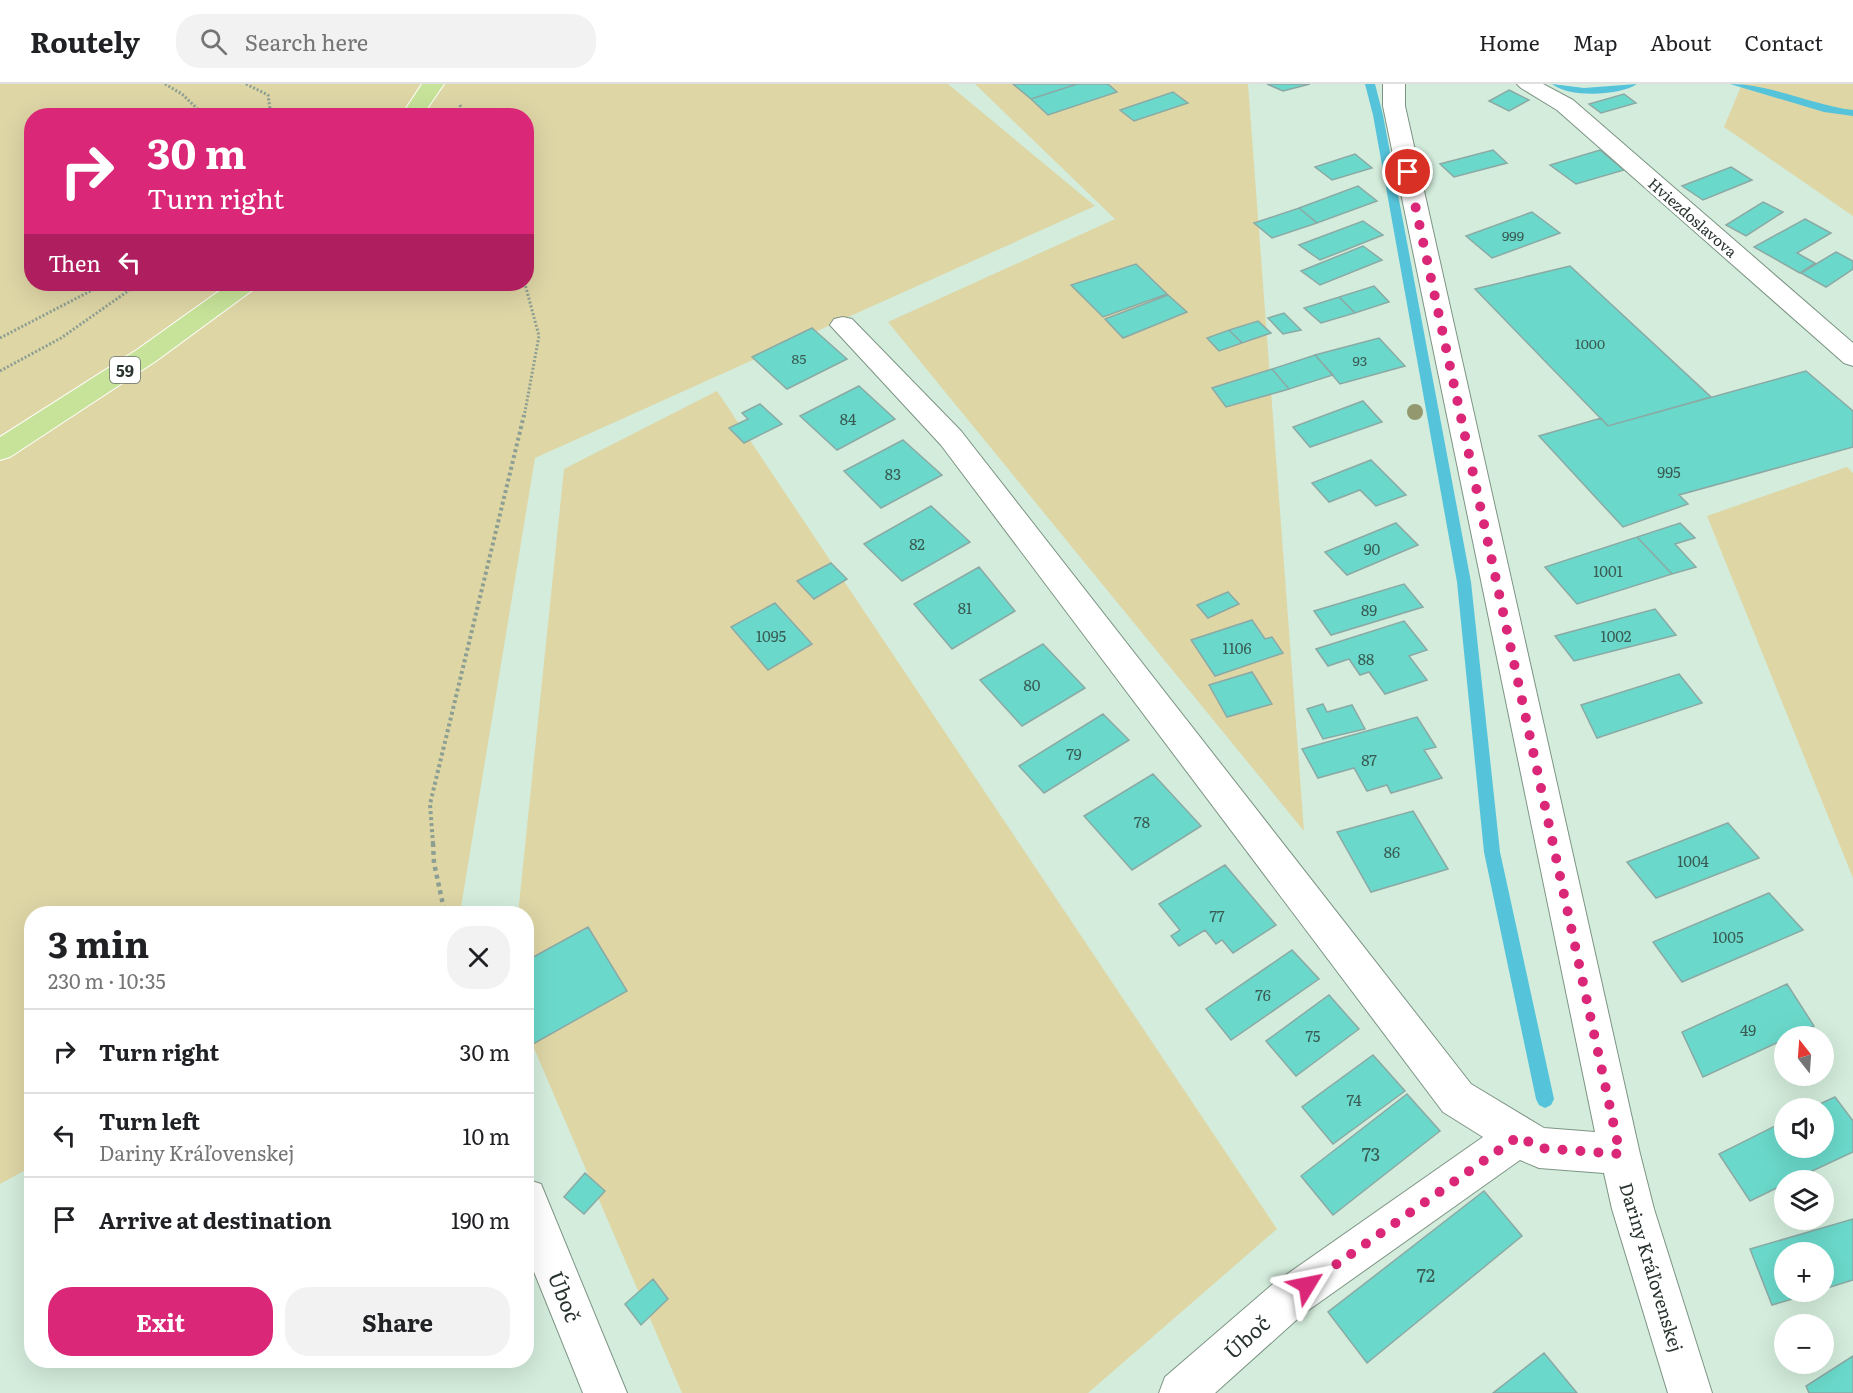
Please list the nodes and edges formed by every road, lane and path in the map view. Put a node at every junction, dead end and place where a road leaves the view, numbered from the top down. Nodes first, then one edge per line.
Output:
1 (165, 84) edge
2 (246, 84) edge
3 (433, 84) edge
4 (1394, 84) edge
5 (1528, 84) edge
6 (197, 108) edge
7 (270, 108) edge
8 (416, 108) edge
9 (91, 291) edge
10 (128, 291) edge
11 (236, 291) edge
12 (527, 291) edge
13 (843, 325) dead end
14 (0, 338) edge
15 (1853, 357) edge
16 (0, 371) edge
17 (0, 450) edge
18 (443, 906) edge
19 (1519, 1136) junction
20 (1620, 1154) junction
21 (534, 1219) edge
22 (605, 1393) edge
23 (1181, 1393) edge
24 (1690, 1393) edge

1 - 6 path
2 - 7 path
3 - 8 main road
4 - 20 street, Dariny Kráľovenskej
5 - 15 street, Hviezdoslavova
9 - 14 path
10 - 16 path
11 - 17 main road, 59
12 - 18 path
13 - 19 street
19 - 20 street
19 - 23 street, Úboč
20 - 24 street, Dariny Kráľovenskej
21 - 22 street, Úboč

